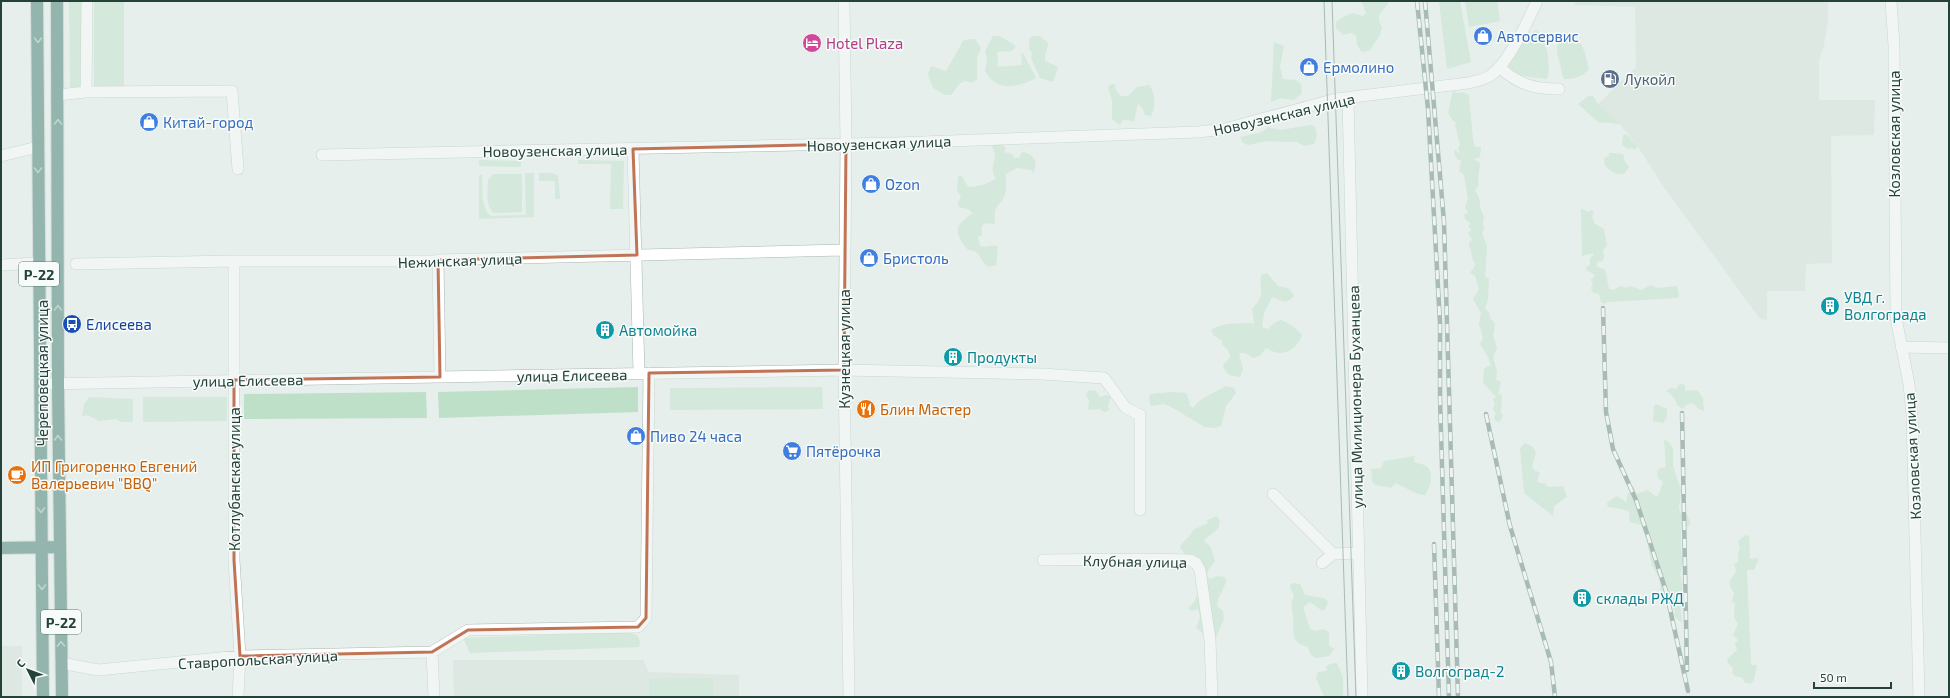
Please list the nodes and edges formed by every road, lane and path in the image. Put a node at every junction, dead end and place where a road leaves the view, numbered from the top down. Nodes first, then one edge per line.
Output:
1 (37, 1) edge
2 (57, 1) edge
3 (86, 1) edge
4 (844, 1) edge
5 (1537, 1) edge
6 (1891, 1) edge
7 (1499, 66) junction
8 (1558, 89) dead end
9 (86, 92) junction
10 (58, 95) junction
11 (1348, 98) junction
12 (846, 144) junction
13 (38, 147) junction
14 (634, 149) junction
15 (322, 155) dead end
16 (1, 156) edge
17 (238, 169) dead end
18 (844, 250) junction
19 (637, 255) junction
20 (438, 260) junction
21 (234, 261) junction
22 (39, 263) junction
23 (76, 264) dead end
24 (1, 265) edge
25 (1900, 347) junction
26 (1949, 348) edge
27 (844, 370) junction
28 (644, 373) junction
29 (440, 377) junction
30 (234, 380) junction
31 (40, 384) junction
32 (58, 384) junction
33 (1273, 494) dead end
34 (1140, 510) dead end
35 (60, 547) junction
36 (1, 548) edge
37 (42, 548) junction
38 (1359, 553) junction
39 (1333, 554) junction
40 (1043, 560) dead end
41 (1322, 563) dead end
42 (432, 652) junction
43 (240, 656) junction
44 (61, 663) junction
45 (43, 697) edge
46 (62, 697) edge
47 (238, 697) edge
48 (434, 697) edge
49 (849, 697) edge
50 (1212, 697) edge
51 (1362, 697) edge
52 (1920, 697) edge

1 -> 13 highway, Череповецкая улица / Р-22
2 - 10 highway, Череповецкая улица / Р-22
3 - 9 street
4 - 12 street, Кузнецкая улица
5 - 7 street, Новоузенская улица
6 - 25 street, Козловская улица
7 - 8 street
7 - 11 street, Новоузенская улица
9 - 10 street
9 - 17 street
32 -> 10 highway, Череповецкая улица / Р-22
11 - 12 street, Новоузенская улица
11 - 38 street, улица Милиционера Буханцева
12 - 14 street, Новоузенская улица
12 - 18 street, Кузнецкая улица
13 - 16 street
13 -> 22 highway, Череповецкая улица / Р-22
14 - 15 street, Новоузенская улица
14 - 19 street
18 - 19 street, Нежинская улица
18 - 27 street, Кузнецкая улица
19 - 20 street, Нежинская улица
19 - 28 street
20 - 21 street, Нежинская улица
20 - 29 street
21 - 23 street, Нежинская улица
21 - 30 street, Котлубанская улица
22 - 24 street
22 - 31 highway, Череповецкая улица / Р-22
25 - 26 street
25 - 52 street, Козловская улица
27 - 28 street, улица Елисеева
27 - 34 street, улица Елисеева
27 - 49 street, Кузнецкая улица
28 - 29 street, улица Елисеева
28 - 42 street
29 - 30 street, улица Елисеева
30 - 32 street, улица Елисеева
30 - 43 street, Котлубанская улица
31 - 32 street, улица Елисеева
31 -> 37 highway, Череповецкая улица / Р-22
35 -> 32 highway, Череповецкая улица / Р-22
33 - 39 street
35 - 37 highway
44 -> 35 highway, Череповецкая улица / Р-22
36 - 37 highway
37 -> 45 highway, Череповецкая улица / Р-22
38 - 39 street
38 - 51 street, улица Милиционера Буханцева
39 - 41 street
40 - 50 street, Клубная улица
42 - 43 street, Ставропольская улица
42 - 48 street
43 - 44 street, Ставропольская улица
43 - 47 street, Котлубанская улица
44 - 46 highway, Череповецкая улица / Р-22

